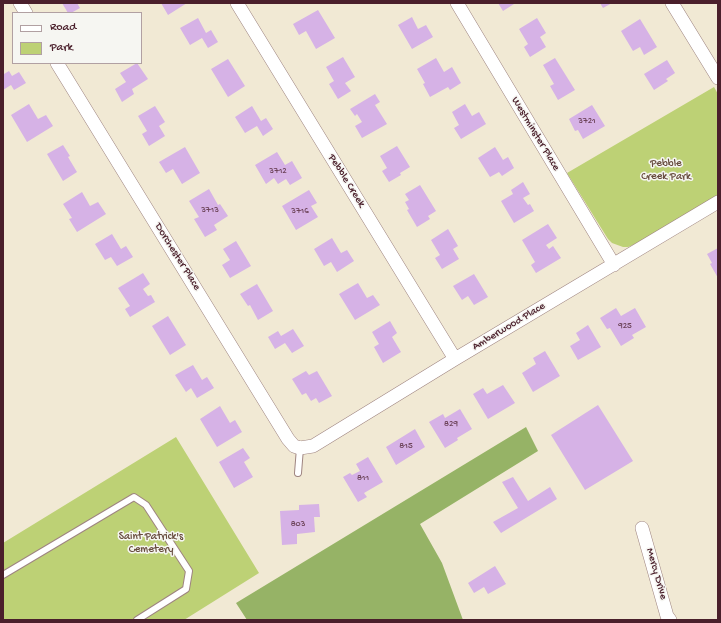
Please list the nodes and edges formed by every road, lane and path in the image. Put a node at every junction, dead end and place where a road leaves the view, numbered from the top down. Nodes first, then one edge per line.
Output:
1 (20, 3) edge
2 (236, 3) edge
3 (457, 3) edge
4 (672, 3) edge
5 (25, 12) edge
6 (58, 64) edge
7 (718, 78) edge
8 (718, 202) edge
9 (614, 265) junction
10 (455, 359) junction
11 (300, 448) junction
12 (298, 473) dead end
13 (642, 528) dead end
14 (3, 575) edge
15 (137, 620) edge
16 (670, 620) edge

1 - 5 street
2 - 10 street, Pebble Creek
3 - 9 street, Westminster Place
4 - 7 street
6 - 11 street, Dorchester Place
8 - 9 street, Amberwood Place
9 - 10 street, Amberwood Place
10 - 11 street, Amberwood Place
11 - 12 lane
13 - 16 street, Mercy Drive
14 - 15 lane

